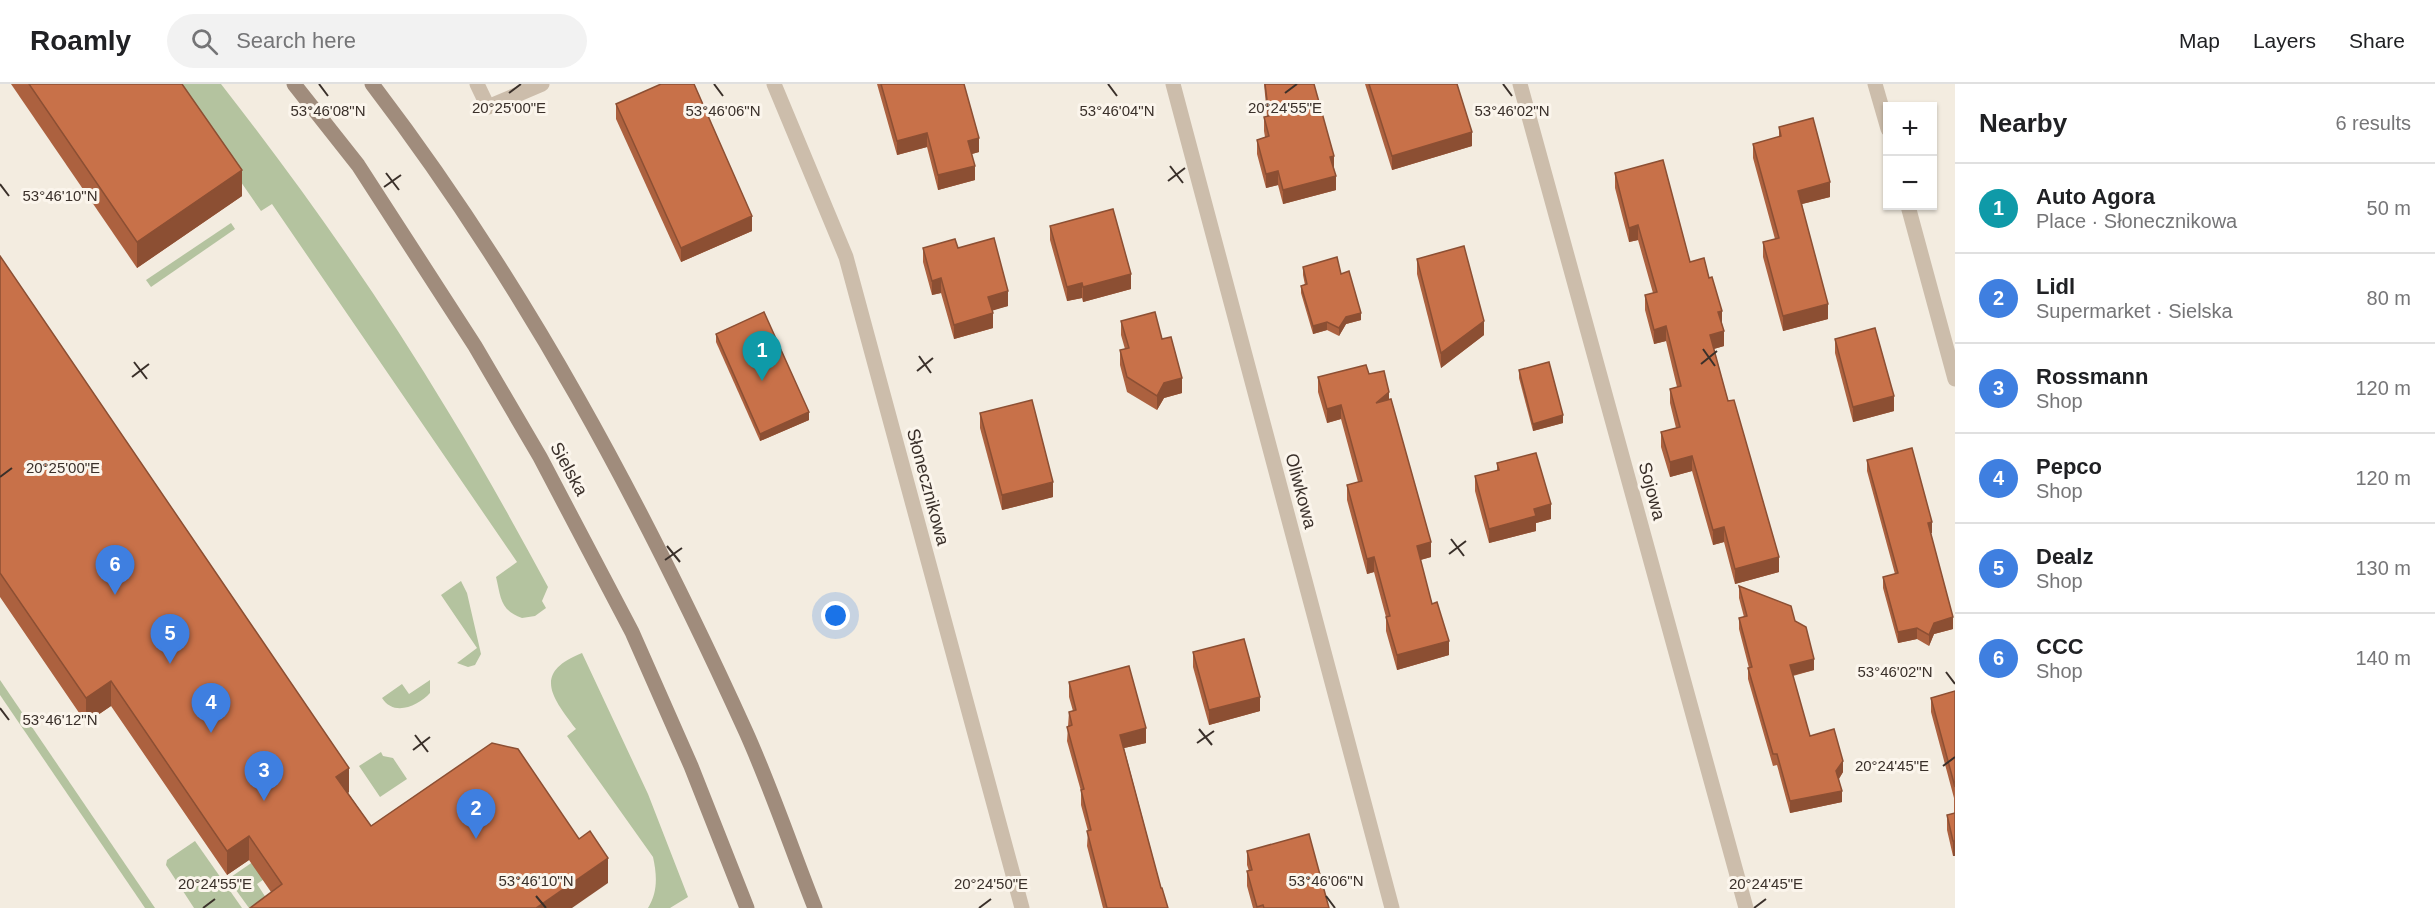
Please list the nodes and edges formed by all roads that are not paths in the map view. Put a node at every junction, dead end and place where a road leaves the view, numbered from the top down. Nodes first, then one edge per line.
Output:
1 (294, 84) edge
2 (372, 84) edge
3 (477, 84) edge
4 (542, 84) edge
5 (774, 84) edge
6 (1173, 84) edge
7 (1520, 84) edge
8 (1875, 84) edge
9 (1883, 114) edge
10 (1909, 210) edge
11 (1955, 379) edge
12 (747, 908) edge
13 (815, 908) edge
14 (1022, 908) edge
15 (1392, 908) edge
16 (1746, 908) edge

1 - 12 main road, Sielska
2 - 13 main road
3 - 4 street
5 - 14 street, Słonecznikowa
6 - 15 street, Oliwkowa
7 - 16 street, Sojowa
8 - 9 street
10 - 11 street

